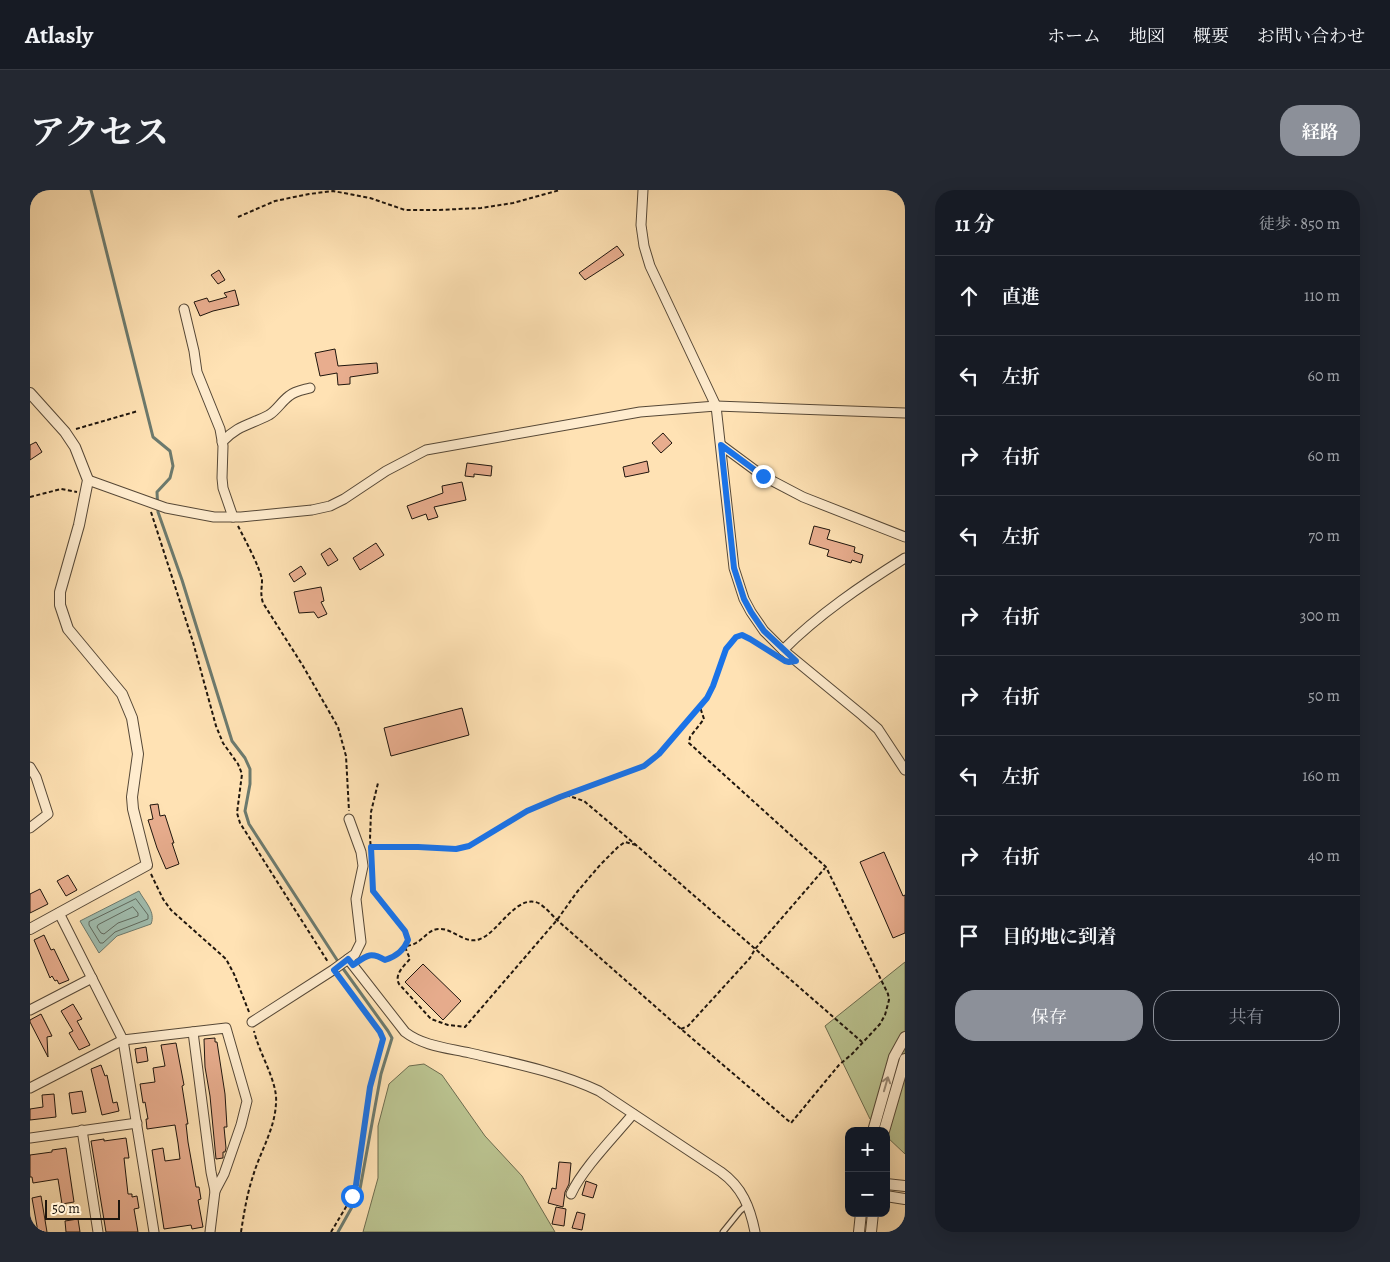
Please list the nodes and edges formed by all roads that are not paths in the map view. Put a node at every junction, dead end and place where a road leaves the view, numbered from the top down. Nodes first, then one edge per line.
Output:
1 (643, 190) edge
2 (184, 309) dead end
3 (310, 388) dead end
4 (30, 393) edge
5 (716, 406) junction
6 (905, 413) edge
7 (222, 442) junction
8 (721, 445) junction
9 (88, 480) junction
10 (233, 517) junction
11 (905, 538) edge
12 (905, 558) edge
13 (783, 650) junction
14 (30, 767) edge
15 (905, 770) edge
16 (349, 819) road end
17 (30, 828) edge
18 (59, 914) junction
19 (30, 929) edge
20 (351, 962) junction
21 (92, 978) junction
22 (30, 1010) edge
23 (252, 1022) dead end
24 (193, 1032) junction
25 (905, 1037) edge
26 (123, 1040) junction
27 (905, 1059) edge
28 (30, 1088) edge
29 (632, 1114) junction
30 (137, 1123) junction
31 (873, 1127) edge
32 (885, 1127) edge
33 (82, 1130) junction
34 (30, 1138) edge
35 (890, 1184) edge
36 (905, 1186) edge
37 (215, 1191) junction
38 (571, 1194) dead end
39 (890, 1197) edge
40 (905, 1199) edge
41 (748, 1205) junction
42 (861, 1217) edge
43 (873, 1217) edge
44 (98, 1232) edge
45 (154, 1232) edge
46 (210, 1232) edge
47 (723, 1232) edge
48 (755, 1232) edge
49 (859, 1232) edge
50 (871, 1232) edge

1 - 5 street
2 - 7 street
3 - 7 street
4 - 9 street
5 - 6 street
5 - 8 street
5 - 10 street
7 - 10 street
8 - 11 street
8 - 13 street
9 - 10 street
9 - 18 street
12 - 13 street
13 - 15 street
14 - 17 street
16 - 20 street
18 - 19 street
18 - 21 street
20 - 23 street
20 - 29 street
21 - 22 street
21 - 26 street
24 - 26 street
24 - 37 street
24 - 37 street
31 -> 25 street
26 - 28 street
26 - 30 street
27 - 32 street
29 - 38 street
29 - 41 street
30 - 33 street
30 - 45 street
33 - 34 street
33 - 44 street
35 - 36 street
37 - 46 street
39 - 40 street
41 - 47 lane
41 - 48 street
42 - 49 street
43 - 50 street

